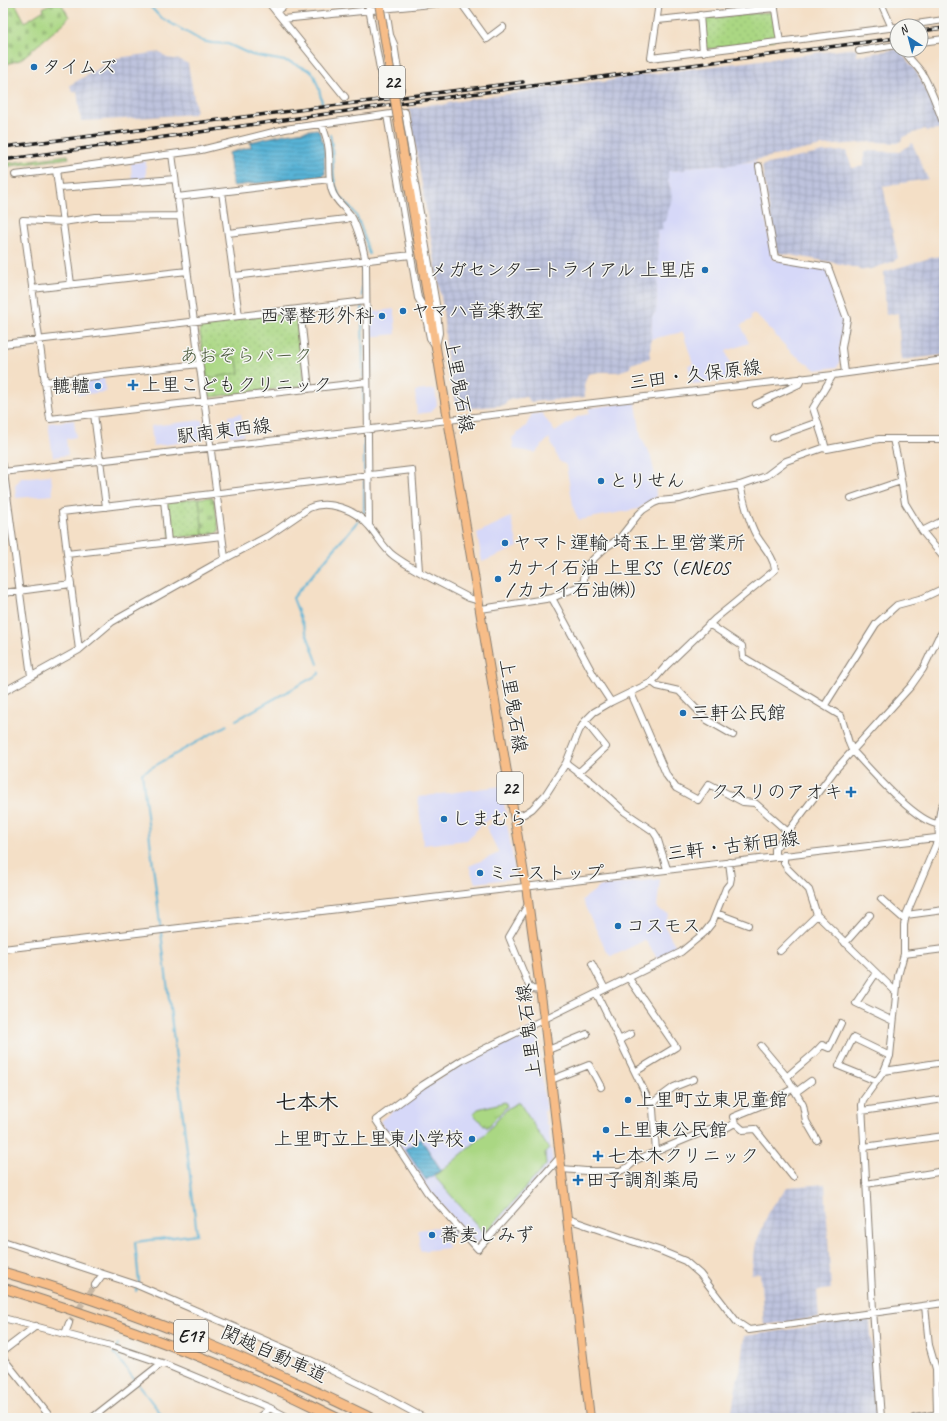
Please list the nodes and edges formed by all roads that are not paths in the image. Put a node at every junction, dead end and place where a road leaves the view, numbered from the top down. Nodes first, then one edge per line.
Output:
1 (269, 3) edge
2 (287, 3) edge
3 (368, 3) edge
4 (378, 3) edge
5 (429, 3) edge
6 (441, 3) edge
7 (461, 3) edge
8 (659, 3) edge
9 (880, 3) edge
10 (775, 5) edge
11 (386, 6) edge
12 (369, 10) junction
13 (276, 12) junction
14 (700, 15) junction
15 (889, 18) edge
16 (282, 19) junction
17 (658, 20) junction
18 (944, 20) edge
19 (929, 22) edge
20 (503, 27) dead end
21 (889, 28) edge
22 (944, 39) edge
23 (929, 41) edge
24 (780, 42) junction
25 (889, 46) edge
26 (859, 51) dead end
27 (703, 52) junction
28 (909, 58) edge
29 (345, 97) dead end
30 (387, 115) junction
31 (322, 124) junction
32 (944, 125) edge
33 (172, 154) junction
34 (759, 166) dead end
35 (56, 170) junction
36 (15, 175) dead end
37 (175, 179) junction
38 (330, 179) junction
39 (58, 188) junction
40 (222, 192) junction
41 (178, 197) junction
42 (180, 216) junction
43 (351, 216) junction
44 (63, 222) junction
45 (228, 233) junction
46 (411, 255) junction
47 (366, 261) junction
48 (187, 270) junction
49 (234, 276) junction
50 (71, 284) junction
51 (32, 289) junction
52 (366, 301) junction
53 (300, 309) junction
54 (239, 316) junction
55 (194, 321) junction
56 (38, 340) junction
57 (3, 344) edge
58 (436, 346) junction
59 (944, 360) edge
60 (199, 364) junction
61 (845, 373) junction
62 (833, 375) junction
63 (802, 378) junction
64 (44, 382) junction
65 (367, 382) junction
66 (309, 389) junction
67 (204, 401) junction
68 (756, 404) dead end
69 (94, 414) junction
70 (448, 419) junction
71 (818, 422) junction
72 (368, 428) junction
73 (773, 438) dead end
74 (893, 439) junction
75 (944, 439) edge
76 (210, 448) junction
77 (823, 448) junction
78 (100, 460) junction
79 (3, 464) edge
80 (3, 472) edge
81 (369, 475) junction
82 (901, 481) junction
83 (740, 485) junction
84 (216, 494) junction
85 (851, 498) dead end
86 (164, 500) junction
87 (106, 507) junction
88 (944, 520) edge
89 (369, 525) junction
90 (922, 531) junction
91 (222, 536) junction
92 (168, 542) junction
93 (67, 554) junction
94 (225, 558) junction
95 (944, 558) edge
96 (419, 571) junction
97 (71, 584) junction
98 (944, 588) edge
99 (20, 591) junction
100 (3, 593) edge
101 (552, 598) junction
102 (480, 605) junction
103 (709, 624) junction
104 (944, 630) edge
105 (79, 650) junction
106 (31, 676) junction
107 (652, 682) junction
108 (3, 692) edge
109 (631, 693) junction
110 (611, 702) junction
111 (825, 705) junction
112 (585, 721) junction
113 (733, 735) dead end
114 (852, 750) junction
115 (566, 763) junction
116 (578, 773) junction
117 (944, 802) edge
118 (514, 816) junction
119 (938, 824) junction
120 (788, 832) junction
121 (941, 837) edge
122 (784, 855) junction
123 (776, 856) junction
124 (729, 862) junction
125 (667, 869) junction
126 (526, 886) junction
127 (881, 899) dead end
128 (528, 903) junction
129 (944, 910) edge
130 (716, 913) junction
131 (817, 915) junction
132 (870, 915) dead end
133 (906, 917) junction
134 (748, 925) dead end
135 (845, 943) junction
136 (3, 949) edge
137 (944, 949) edge
138 (780, 951) dead end
139 (904, 954) junction
140 (592, 964) dead end
141 (876, 973) junction
142 (628, 977) junction
143 (605, 989) junction
144 (541, 990) junction
145 (896, 992) junction
146 (597, 994) junction
147 (544, 1018) junction
148 (893, 1020) junction
149 (841, 1023) dead end
150 (587, 1034) dead end
151 (631, 1034) dead end
152 (619, 1040) junction
153 (761, 1046) dead end
154 (548, 1050) junction
155 (890, 1056) junction
156 (944, 1062) edge
157 (884, 1071) junction
158 (634, 1072) junction
159 (787, 1077) junction
160 (694, 1078) dead end
161 (552, 1080) junction
162 (811, 1081) dead end
163 (876, 1081) junction
164 (600, 1087) dead end
165 (795, 1090) junction
166 (944, 1099) edge
167 (651, 1104) junction
168 (862, 1111) junction
169 (735, 1123) junction
170 (944, 1136) edge
171 (817, 1140) dead end
172 (864, 1147) junction
173 (656, 1152) junction
174 (561, 1156) junction
175 (562, 1169) junction
176 (944, 1171) edge
177 (794, 1177) dead end
178 (866, 1184) junction
179 (568, 1219) junction
180 (3, 1241) edge
181 (3, 1272) edge
182 (103, 1274) junction
183 (95, 1285) tunnel mouth
184 (3, 1288) edge
185 (944, 1303) edge
186 (925, 1306) junction
187 (874, 1313) junction
188 (3, 1318) edge
189 (69, 1323) tunnel mouth
190 (36, 1326) junction
191 (65, 1334) junction
192 (3, 1351) edge
193 (3, 1358) edge
194 (162, 1363) junction
195 (270, 1408) junction
196 (941, 1414) edge
197 (51, 1418) edge
198 (92, 1418) edge
199 (258, 1418) edge
200 (289, 1418) edge
201 (337, 1418) edge
202 (371, 1418) edge
203 (424, 1418) edge
204 (590, 1418) edge
205 (881, 1418) edge
206 (914, 1418) edge

1 - 13 street
2 - 13 street
3 - 12 street
4 - 58 main road, 上里鬼石線 / 22, bridge
5 - 6 street
5 - 11 street
7 - 20 street
8 - 17 street
9 - 15 street
10 - 14 street
10 - 24 street
11 - 12 street
11 - 12 street
12 - 16 street
13 - 16 street
14 - 17 street
14 - 27 street
16 - 29 street
17 - 27 street
18 - 19 street
21 - 24 street
22 - 23 street
24 - 27 street
25 - 26 street
28 - 32 street
30 - 31 street
30 - 46 street
30 - 58 street
31 - 33 street
31 - 38 street
33 - 35 street
33 - 37 street
34 - 61 street
35 - 36 street
35 - 39 street
37 - 39 street
37 - 41 street
38 - 40 street
38 - 43 street
39 - 44 street
40 - 41 street
40 - 45 street
41 - 42 street
42 - 44 street
42 - 48 street
43 - 45 street
43 - 47 street
44 - 50 street
44 - 51 street
45 - 49 street
46 - 47 street
46 - 58 street
47 - 49 street
47 - 52 street
48 - 50 street
48 - 55 street
49 - 54 street
50 - 51 street
51 - 56 street
52 - 53 street
52 - 65 street
53 - 54 street
53 - 66 street
54 - 55 street
55 - 56 street
55 - 60 street
56 - 57 street
56 - 64 street
58 - 70 main road, 上里鬼石線 / 22
59 - 61 street, 三田・久保原線
60 - 64 street
60 - 67 street
61 - 62 street, 三田・久保原線
62 - 63 street, 三田・久保原線
62 - 71 street
63 - 68 street
63 - 70 street, 三田・久保原線
64 - 69 street
65 - 66 street
65 - 72 street
66 - 67 street
67 - 69 street
67 - 76 street
69 - 78 street
70 - 72 street, 駅南東西線
70 - 102 main road, 上里鬼石線 / 22
71 - 73 street
71 - 77 street
72 - 76 street, 駅南東西線
72 - 81 street
74 - 75 street
74 - 77 street
74 - 82 street
76 - 78 street, 駅南東西線
76 - 84 street
77 - 83 street
78 - 80 street, 駅南東西線
78 - 87 street
79 - 80 street
80 - 99 street
81 - 84 street
81 - 89 street
81 - 96 street
82 - 85 street
82 - 90 street
83 - 101 street
83 - 103 street
84 - 86 street
84 - 91 street
86 - 87 street
86 - 92 street
87 - 93 street
88 - 90 street
89 - 94 street
89 - 96 street
90 - 95 street
91 - 92 street
91 - 94 street
92 - 93 street
93 - 97 street
94 - 105 street
96 - 102 street
97 - 99 street
97 - 105 street
98 - 111 street
99 - 100 street
99 - 106 street
101 - 102 street
101 - 110 street
102 - 118 main road, 上里鬼石線 / 22
103 - 107 street
103 - 111 street
104 - 114 street
105 - 106 street
106 - 108 street
107 - 109 street
107 - 113 street
109 - 110 street
109 - 120 street
110 - 112 street
111 - 114 street
112 - 115 street
112 - 116 street
114 - 119 street
114 - 120 street
115 - 116 street
115 - 118 street
116 - 125 street
117 - 119 street
118 - 126 main road, 上里鬼石線 / 22
119 - 121 street
120 - 123 street
121 - 122 street, 三軒・古新田線
121 - 133 street
122 - 123 street, 三軒・古新田線
122 - 131 street
123 - 124 street, 三軒・古新田線
124 - 125 street, 三軒・古新田線
124 - 130 street
125 - 126 street, 三軒・古新田線
126 - 128 main road, 上里鬼石線 / 22
126 - 136 street, 三軒・古新田線
127 - 133 street
128 - 144 main road, 上里鬼石線 / 22
128 - 144 street
129 - 133 street
130 - 134 street
130 - 142 street
131 - 135 street
131 - 138 street
132 - 135 street
133 - 139 street
135 - 141 street
137 - 139 street
139 - 145 street
140 - 143 street
141 - 145 street
141 - 148 street
142 - 143 street
142 - 158 street
143 - 146 street
144 - 147 main road, 上里鬼石線 / 22
145 - 148 street
146 - 147 street
146 - 152 street
147 - 154 main road, 上里鬼石線 / 22
147 - 174 street
148 - 155 street
149 - 159 street
150 - 154 street
151 - 152 street
152 - 158 street
153 - 159 street
154 - 161 main road, 上里鬼石線 / 22
155 - 157 street
155 - 163 street
156 - 157 street
157 - 163 street
158 - 167 street
159 - 165 street
160 - 167 street
161 - 164 street
161 - 174 main road, 上里鬼石線 / 22
162 - 165 street
163 - 168 street
165 - 169 street
165 - 171 street
166 - 168 street
167 - 173 street
168 - 172 street
169 - 173 street
169 - 177 street
170 - 172 street
172 - 178 street
173 - 175 street
174 - 175 main road, 上里鬼石線 / 22
175 - 179 main road, 上里鬼石線 / 22
176 - 178 street
178 - 187 street
179 - 187 street
179 - 204 main road, 上里鬼石線 / 22
180 - 182 street
181 - 202 highway, 関越自動車道 / E17
182 - 183 street
182 - 203 street
184 - 201 highway, 関越自動車道 / E17
185 - 186 street
186 - 187 street
186 - 196 street
187 - 205 street
188 - 190 street
189 - 191 street
190 - 191 street
190 - 192 street
191 - 194 street
193 - 197 street
194 - 195 street
194 - 198 street
195 - 199 street
195 - 200 street
196 - 206 street

